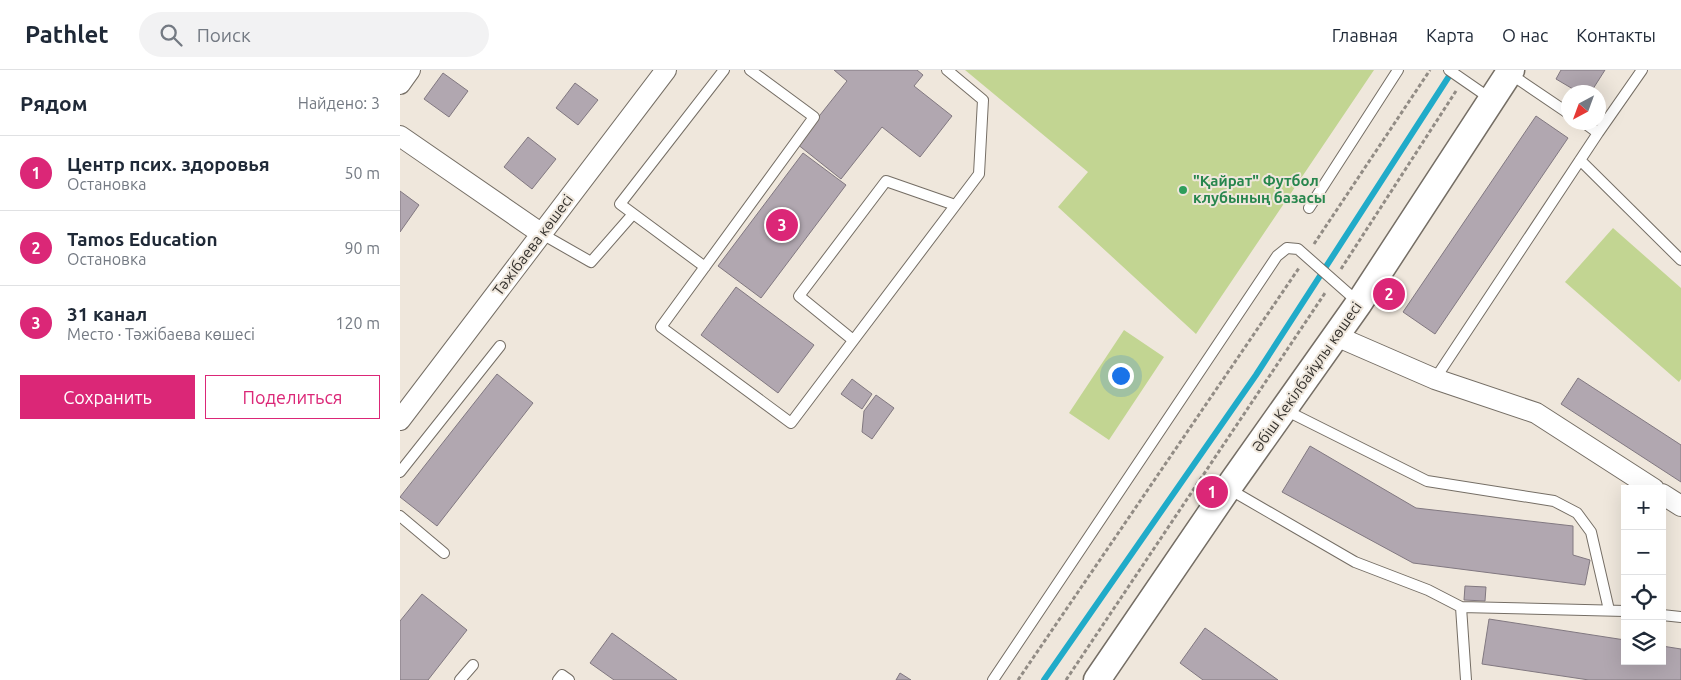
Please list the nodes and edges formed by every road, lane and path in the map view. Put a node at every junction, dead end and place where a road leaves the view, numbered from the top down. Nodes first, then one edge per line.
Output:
1 (410, 70) edge
2 (666, 70) edge
3 (724, 70) edge
4 (750, 70) edge
5 (948, 70) edge
6 (1398, 70) edge
7 (1430, 70) edge
8 (1449, 70) edge
9 (1642, 70) edge
10 (1510, 72) edge
11 (1463, 80) junction
12 (400, 84) edge
13 (1492, 100) junction
14 (1561, 108) edge
15 (1594, 130) edge
16 (1598, 133) junction
17 (400, 136) edge
18 (1580, 160) junction
19 (956, 205) junction
20 (1310, 208) dead end
21 (633, 214) junction
22 (542, 234) junction
23 (1309, 259) junction
24 (1681, 260) edge
25 (705, 267) junction
26 (1334, 280) junction
27 (1359, 303) junction
28 (1336, 336) junction
29 (854, 340) junction
30 (500, 346) dead end
31 (1435, 379) junction
32 (1284, 409) junction
33 (400, 420) edge
34 (400, 472) edge
35 (1648, 485) edge
36 (1228, 488) junction
37 (1666, 497) edge
38 (1681, 506) edge
39 (400, 516) edge
40 (444, 553) dead end
41 (1461, 607) junction
42 (1609, 610) junction
43 (1621, 611) edge
44 (1666, 615) edge
45 (1681, 617) edge
46 (473, 665) dead end
47 (460, 680) edge
48 (558, 680) edge
49 (569, 680) edge
50 (993, 680) edge
51 (1018, 680) edge
52 (1066, 680) edge
53 (1097, 680) edge
54 (1466, 680) edge

1 - 12 street
2 - 22 street, Тәжібаева көшесі
3 - 21 lane
4 - 25 lane
5 - 19 lane
6 - 20 lane
7 - 23 path
8 - 11 lane
9 - 16 lane
10 - 13 street, Әбіш Кекілбайұлы көшесі
10 - 14 lane
11 - 13 lane
11 - 26 path
13 - 27 street, Әбіш Кекілбайұлы көшесі
15 - 16 lane
16 - 18 lane
17 - 22 street
18 - 24 lane
18 - 31 lane
19 - 29 lane
19 - 29 lane
21 - 22 lane
21 - 25 lane
22 - 33 street, Тәжібаева көшесі
23 - 26 lane
23 - 50 lane
23 - 51 path
25 - 29 lane
26 - 27 lane
26 - 52 path
27 - 28 street, Әбіш Кекілбайұлы көшесі
28 - 31 street
28 - 32 street, Әбіш Кекілбайұлы көшесі
30 - 34 lane
31 - 35 street
32 - 36 street, Әбіш Кекілбайұлы көшесі
32 - 42 lane
36 - 41 lane
36 - 53 street, Әбіш Кекілбайұлы көшесі
37 - 38 street
39 - 40 lane
41 - 42 lane
41 - 54 lane
42 - 43 lane
44 - 45 lane
46 - 47 lane
48 - 49 lane

